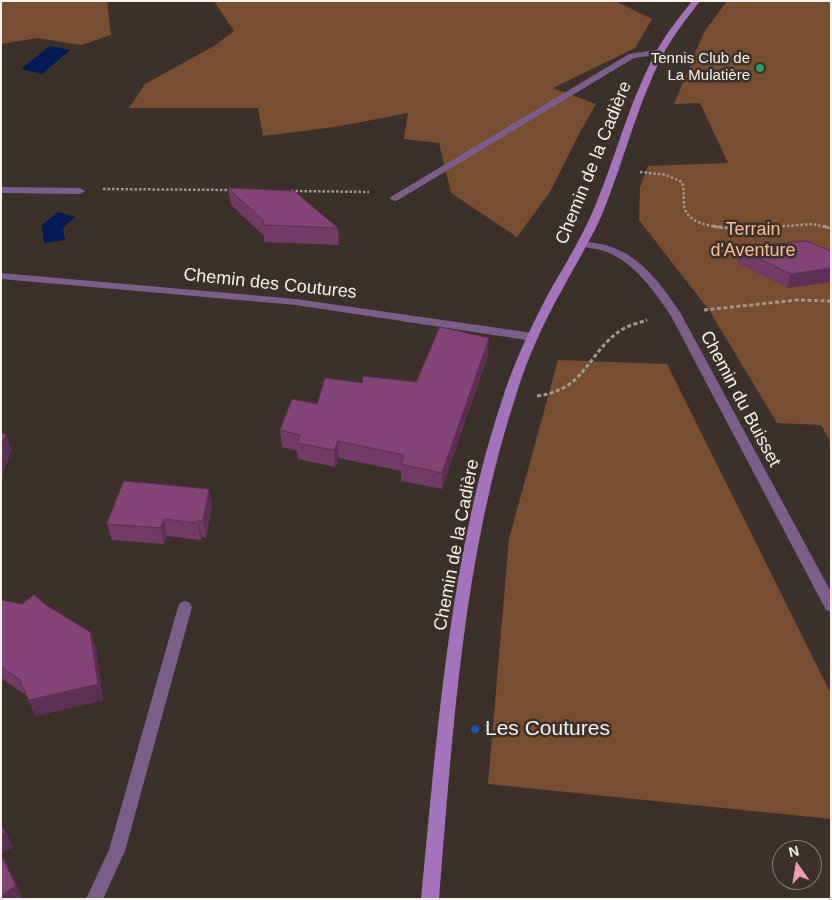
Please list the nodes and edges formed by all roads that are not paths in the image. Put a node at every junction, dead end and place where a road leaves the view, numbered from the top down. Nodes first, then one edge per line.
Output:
1 (696, 1) edge
2 (661, 52) junction
3 (1, 190) edge
4 (80, 191) road end
5 (394, 198) road end
6 (584, 244) junction
7 (1, 276) edge
8 (533, 337) junction
9 (185, 606) dead end
10 (831, 606) edge
11 (94, 899) edge
12 (430, 899) edge

1 - 2 street, Chemin de la Cadière
2 - 5 street, Chemin de la Cadière
2 - 6 street, Chemin de la Cadière
3 - 4 street
6 - 8 street, Chemin de la Cadière
6 - 10 street, Chemin du Buisset
7 - 8 street, Chemin des Coutures
8 - 12 street, Chemin de la Cadière
9 - 11 street

